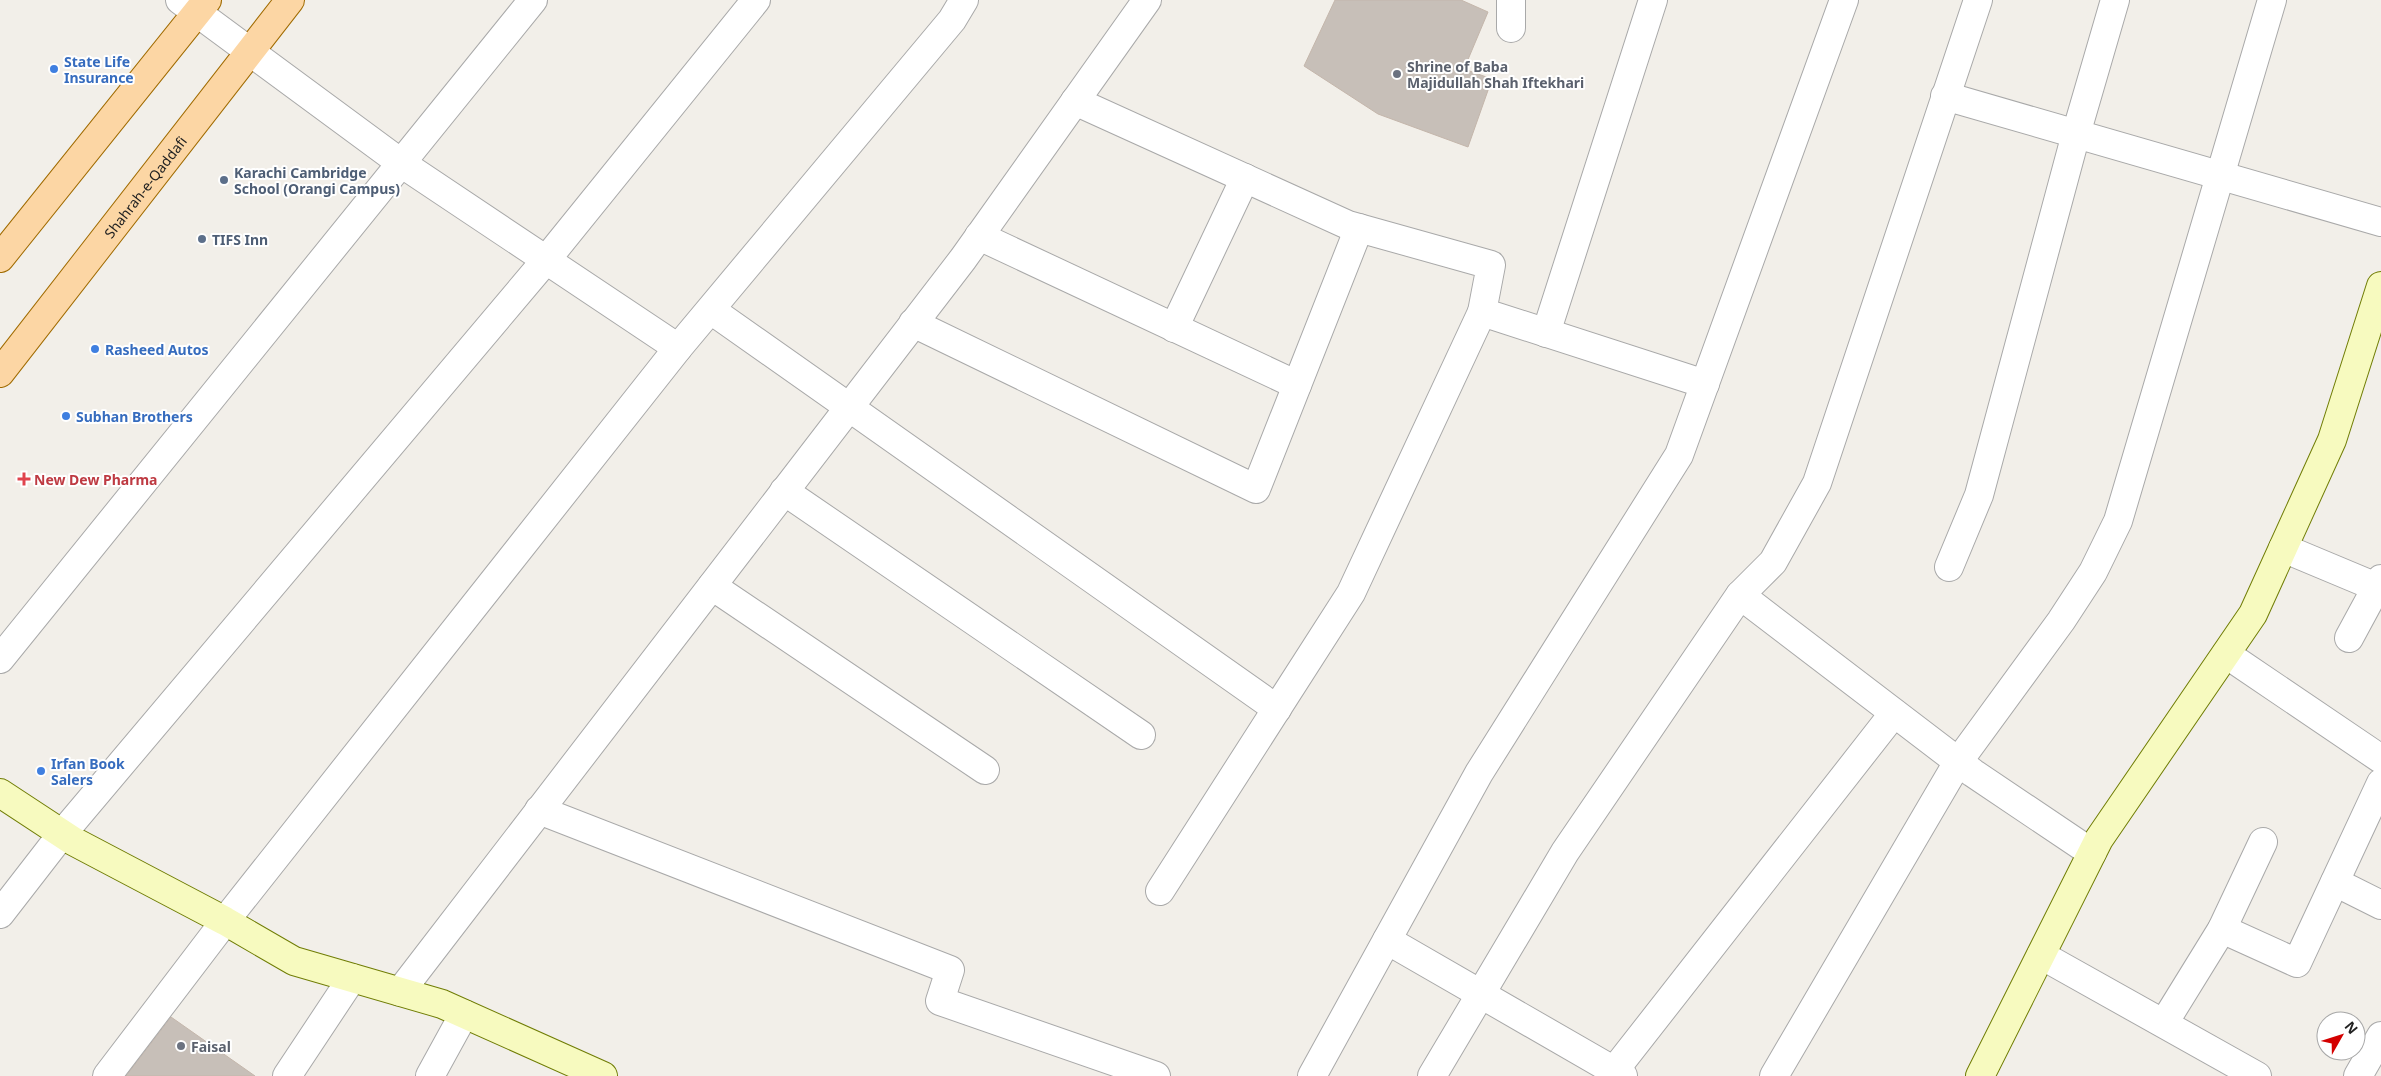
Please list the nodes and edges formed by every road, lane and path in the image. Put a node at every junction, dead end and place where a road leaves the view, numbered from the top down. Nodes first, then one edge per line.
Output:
1 (290, 0) edge
2 (533, 0) edge
3 (756, 0) edge
4 (964, 0) edge
5 (1147, 0) edge
6 (1511, 0) edge
7 (1653, 0) edge
8 (1844, 0) edge
9 (1978, 0) edge
10 (2115, 0) edge
11 (2272, 0) edge
12 (195, 4) edge
13 (1511, 28) dead end
14 (250, 52) junction
15 (1946, 96) junction
16 (1075, 101) junction
17 (2076, 134) junction
18 (401, 164) junction
19 (2220, 175) junction
20 (1245, 178) junction
21 (2381, 222) edge
22 (1359, 228) junction
23 (979, 236) junction
24 (0, 258) edge
25 (546, 260) junction
26 (2381, 286) edge
27 (711, 310) junction
28 (1482, 312) junction
29 (913, 323) junction
30 (1174, 328) junction
31 (1546, 333) junction
32 (678, 348) junction
33 (0, 374) edge
34 (1705, 384) junction
35 (1297, 385) junction
36 (849, 408) junction
37 (784, 491) junction
38 (2283, 548) junction
39 (1949, 567) dead end
40 (2380, 585) edge
41 (712, 586) junction
42 (1740, 596) junction
43 (2349, 638) dead end
44 (2226, 654) junction
45 (0, 660) edge
46 (1277, 708) junction
47 (1894, 713) junction
48 (1141, 735) dead end
49 (2381, 759) edge
50 (1958, 762) junction
51 (985, 770) dead end
52 (2381, 783) edge
53 (0, 793) edge
54 (539, 810) junction
55 (62, 834) junction
56 (2262, 842) dead end
57 (2092, 853) junction
58 (2335, 882) junction
59 (1160, 891) dead end
60 (2381, 905) edge
61 (0, 914) edge
62 (225, 921) junction
63 (2222, 929) junction
64 (1386, 940) junction
65 (2041, 956) junction
66 (352, 978) junction
67 (400, 992) junction
68 (1480, 994) junction
69 (464, 1014) junction
70 (2164, 1022) junction
71 (2381, 1036) edge
72 (1616, 1074) edge
73 (1983, 1075) edge
74 (107, 1076) edge
75 (287, 1076) edge
76 (430, 1076) edge
77 (604, 1076) edge
78 (1156, 1076) edge
79 (1312, 1076) edge
80 (1432, 1076) edge
81 (1774, 1076) edge
82 (2257, 1076) edge
83 (2358, 1076) edge

1 - 14 main road, Shahrah-e-Qaddafi
2 - 18 street
3 - 25 street
4 - 27 street
5 - 16 street
6 - 13 street
7 - 31 street
8 - 34 street
9 - 15 street
10 - 17 street
11 - 19 street
12 - 14 street
12 - 24 main road
14 - 18 street
14 - 33 main road, Shahrah-e-Qaddafi
15 - 17 street
15 - 42 street
16 - 20 street
16 - 23 street
17 - 19 street
17 - 39 street
18 - 25 street
18 - 45 street
19 - 21 street
19 - 50 street
20 - 22 street
20 - 30 street
22 - 28 street
22 - 35 street
23 - 29 street
23 - 30 street
25 - 32 street
25 - 55 street
26 - 38 street
27 - 32 street
27 - 36 street
28 - 31 street
28 - 46 street
29 - 35 street
29 - 36 street
30 - 35 street
31 - 34 street
32 - 62 street
34 - 64 street
36 - 37 street
36 - 46 street
37 - 41 street
37 - 48 street
38 - 40 street
38 - 44 street
40 - 43 street
41 - 51 street
41 - 54 street
42 - 47 street
42 - 68 street
44 - 49 street
44 - 57 street
46 - 59 street
47 - 50 street
47 - 72 street
50 - 57 street
50 - 81 street
52 - 58 street
53 - 55 street
54 - 67 street
54 - 78 street
55 - 61 street
55 - 62 street
56 - 63 street
57 - 65 street
58 - 60 street
58 - 63 street
62 - 66 street
62 - 74 street
63 - 70 street
64 - 68 street
64 - 79 street
65 - 70 street
65 - 73 street
66 - 67 street
66 - 75 street
67 - 69 street
68 - 72 street
68 - 80 street
69 - 76 street
69 - 77 street
70 - 82 street
71 - 83 street

